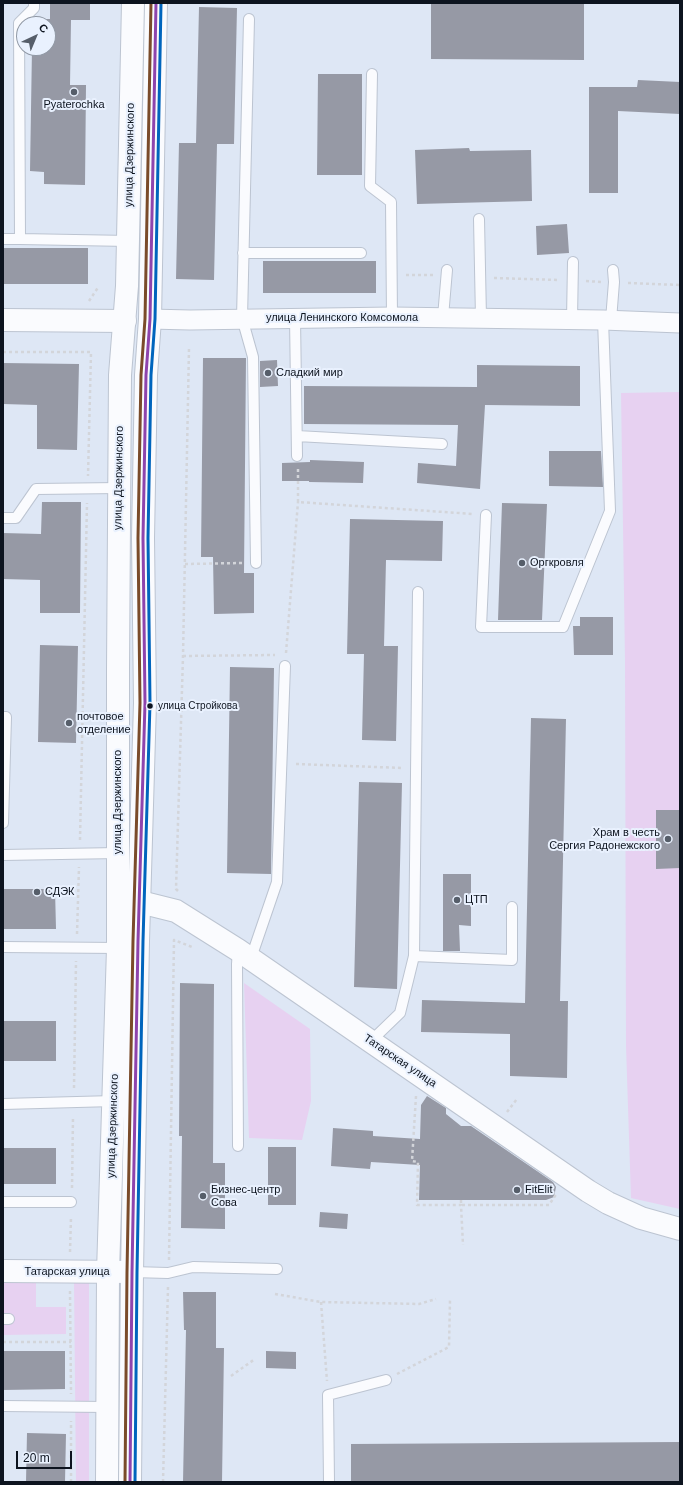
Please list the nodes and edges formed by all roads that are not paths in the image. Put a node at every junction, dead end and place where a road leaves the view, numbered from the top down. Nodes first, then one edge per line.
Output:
1 (34, 3) edge
2 (133, 3) edge
3 (156, 3) edge
4 (249, 19) dead end
5 (372, 74) dead end
6 (479, 218) dead end
7 (3, 239) edge
8 (20, 239) junction
9 (128, 241) junction
10 (243, 253) junction
11 (361, 253) dead end
12 (573, 262) dead end
13 (613, 270) dead end
14 (446, 273) road end
15 (392, 317) junction
16 (443, 317) junction
17 (242, 318) junction
18 (296, 318) junction
19 (481, 318) junction
20 (150, 319) junction
21 (572, 319) junction
22 (3, 320) edge
23 (607, 320) junction
24 (125, 321) junction
25 (680, 323) edge
26 (297, 436) junction
27 (442, 444) dead end
28 (298, 456) road end
29 (119, 488) junction
30 (486, 515) road end
31 (3, 518) edge
32 (256, 562) road end
33 (418, 592) dead end
34 (285, 666) road end
35 (3, 717) edge
36 (3, 823) edge
37 (118, 853) junction
38 (3, 855) edge
39 (118, 899) junction
40 (140, 902) junction
41 (512, 907) dead end
42 (3, 947) edge
43 (118, 948) junction
44 (244, 954) junction
45 (414, 956) junction
46 (371, 1041) junction
47 (114, 1101) junction
48 (3, 1104) edge
49 (238, 1146) dead end
50 (3, 1202) edge
51 (71, 1202) dead end
52 (680, 1229) edge
53 (277, 1269) dead end
54 (3, 1271) edge
55 (108, 1272) junction
56 (132, 1272) junction
57 (386, 1380) road end
58 (3, 1406) edge
59 (107, 1406) junction
60 (107, 1482) edge
61 (130, 1482) edge
62 (329, 1482) edge

1 - 8 lane
2 - 9 main road, улица Дзержинского
3 - 20 main road, улица Дзержинского
4 - 10 lane
5 - 15 lane
6 - 19 lane
7 - 8 lane
8 - 9 lane
9 - 24 main road, улица Дзержинского
10 - 11 lane
10 - 17 lane
12 - 21 lane
13 - 23 lane
14 - 16 lane
15 - 16 street, улица Ленинского Комсомола
15 - 18 street, улица Ленинского Комсомола
16 - 19 street, улица Ленинского Комсомола
17 - 18 street, улица Ленинского Комсомола
17 - 20 street, улица Ленинского Комсомола
17 - 32 lane
18 - 26 lane
19 - 21 street, улица Ленинского Комсомола
20 - 24 main road, улица Ленинского Комсомола
20 - 40 main road, улица Дзержинского
21 - 23 street, улица Ленинского Комсомола
22 - 24 main road, улица Ленинского Комсомола
23 - 25 street, улица Ленинского Комсомола
23 - 30 lane
24 - 29 main road, улица Дзержинского
26 - 27 lane
26 - 28 lane
29 - 31 lane
29 - 37 main road, улица Дзержинского
33 - 45 lane
34 - 44 lane
35 - 36 lane
37 - 38 lane
37 - 39 main road, улица Дзержинского
39 - 40 main road, Татарская улица
39 - 43 main road, улица Дзержинского
40 - 44 main road, Татарская улица
40 - 56 main road, улица Дзержинского
41 - 45 lane
42 - 43 lane
43 - 47 main road, улица Дзержинского
44 - 46 main road, Татарская улица
44 - 49 lane
45 - 46 lane
46 - 52 main road, Татарская улица
47 - 48 lane
47 - 55 main road, улица Дзержинского
50 - 51 lane
53 - 56 lane
54 - 55 main road, Татарская улица
55 - 56 main road, Татарская улица
55 - 59 main road, улица Дзержинского
56 - 61 main road, улица Дзержинского
57 - 62 lane
58 - 59 lane
59 - 60 main road, улица Дзержинского

